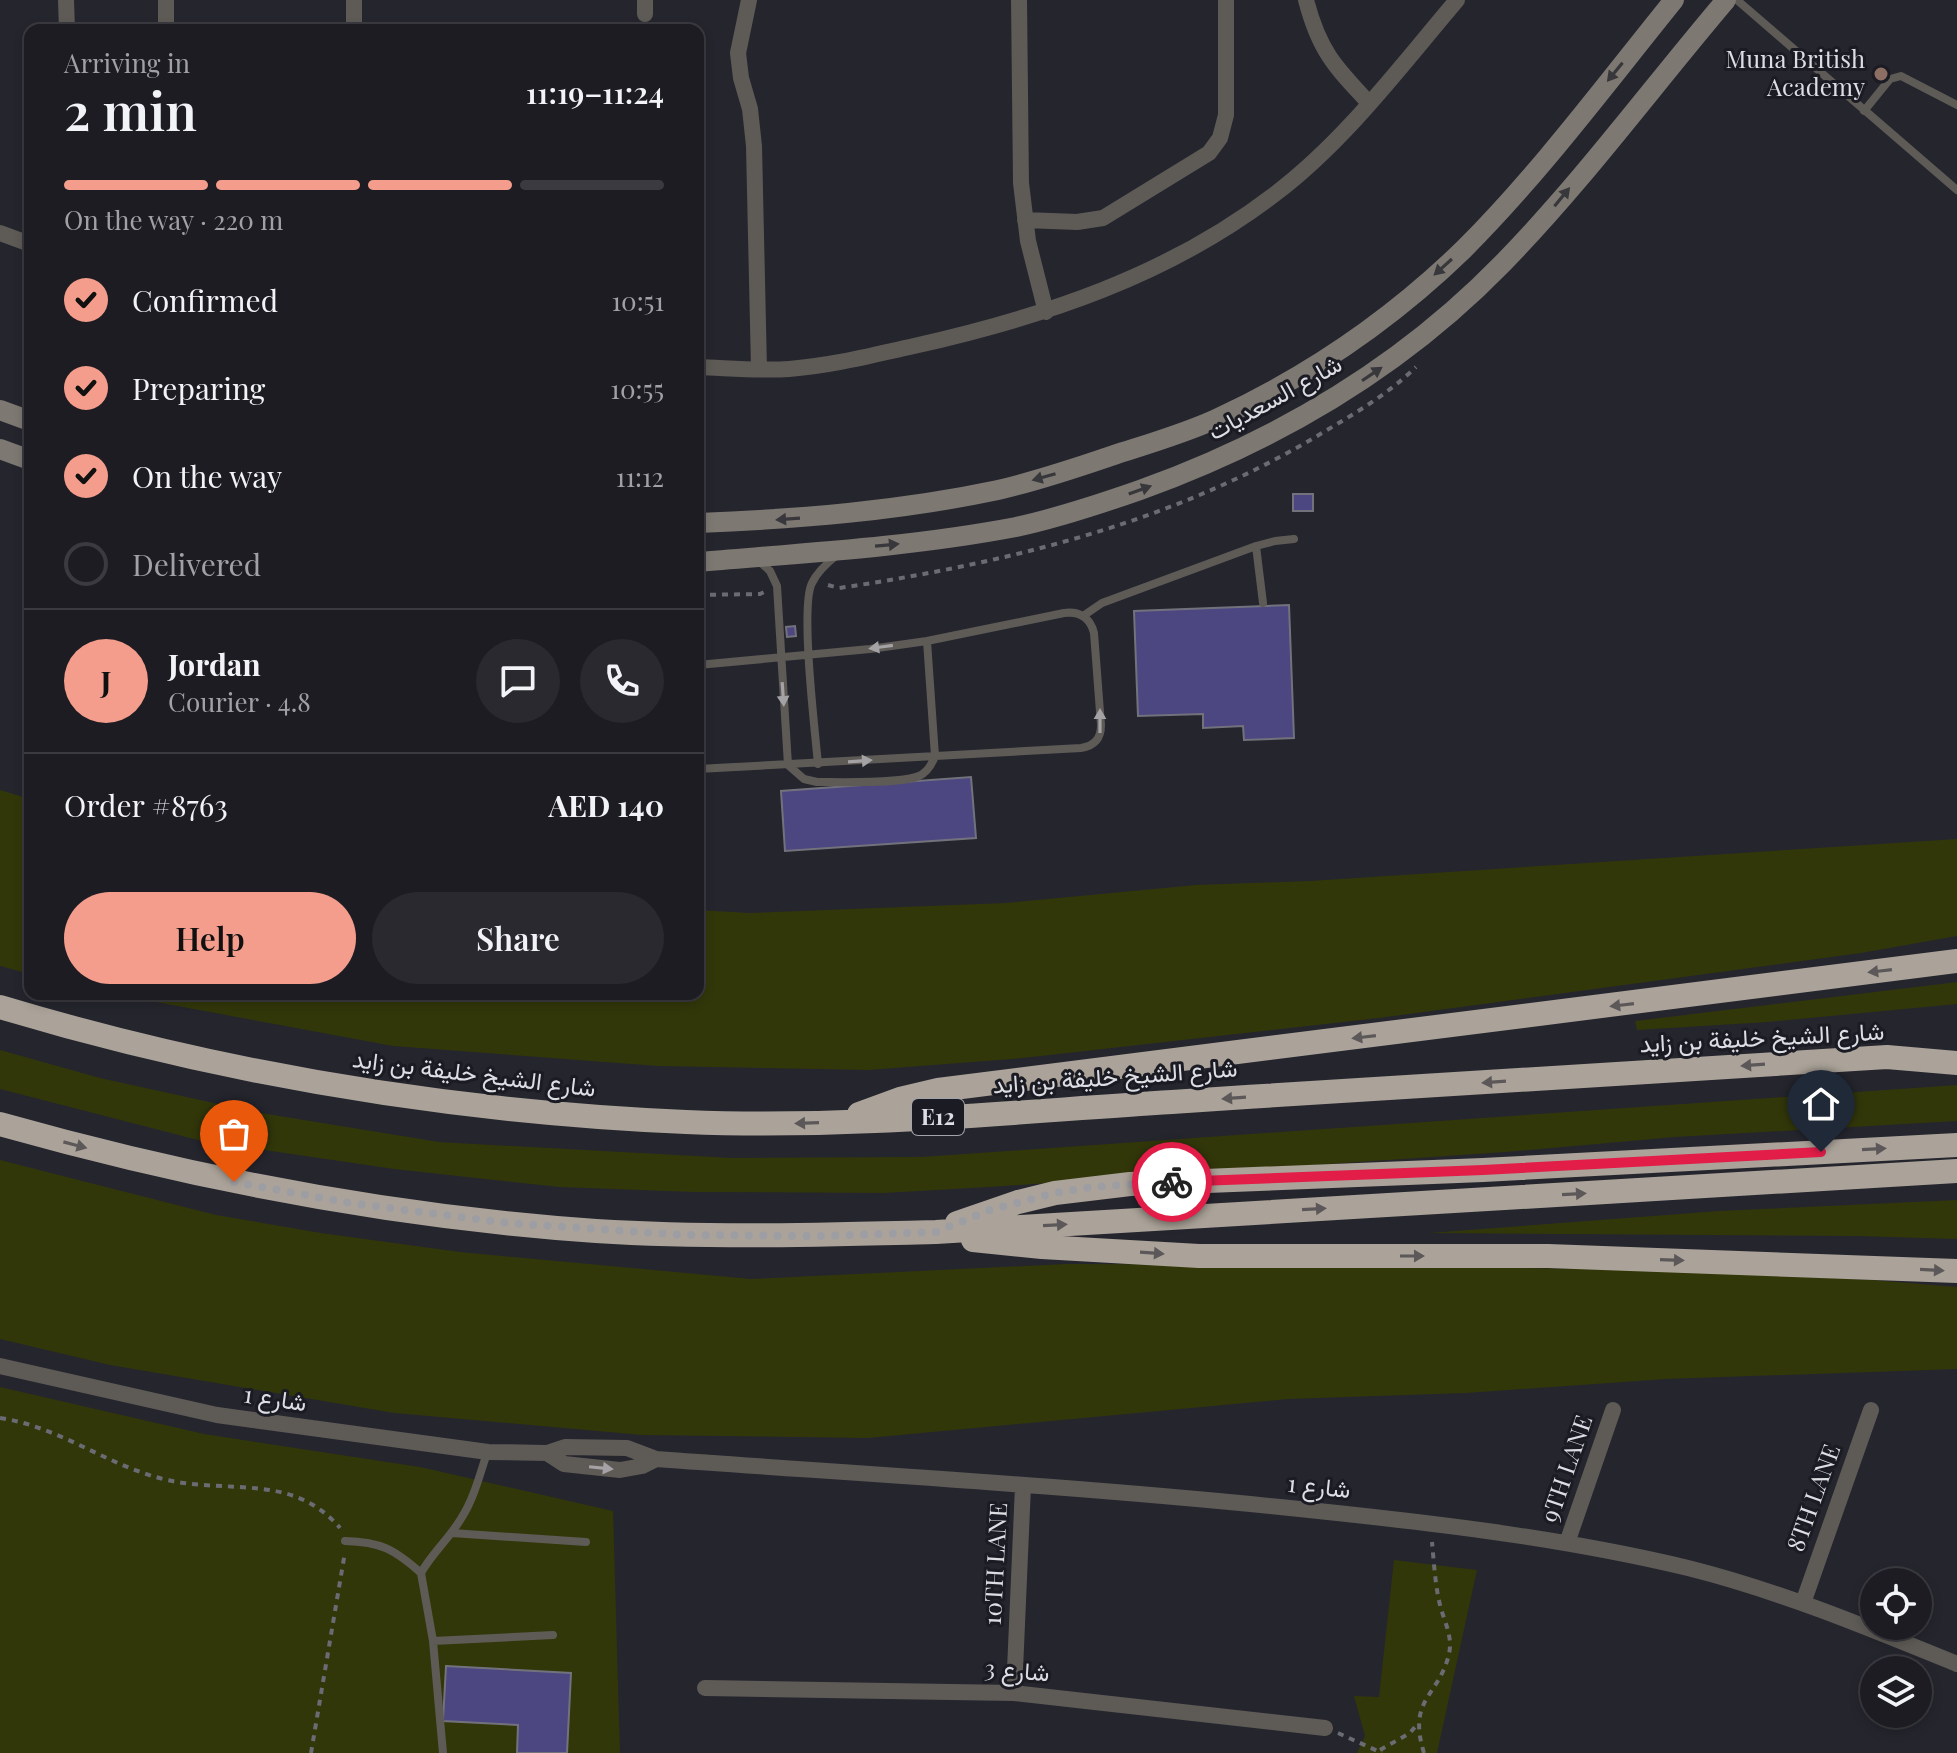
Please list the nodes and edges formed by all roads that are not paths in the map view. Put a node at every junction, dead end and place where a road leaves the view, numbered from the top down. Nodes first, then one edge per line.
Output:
1 (66, 0) edge
2 (166, 0) edge
3 (354, 0) edge
4 (749, 0) edge
5 (1019, 0) edge
6 (1226, 0) edge
7 (1306, 0) edge
8 (1457, 0) edge
9 (1674, 0) edge
10 (1726, 0) edge
11 (1737, 0) edge
12 (67, 24) edge
13 (166, 24) edge
14 (354, 24) edge
15 (1369, 103) junction
16 (1957, 105) edge
17 (1864, 111) junction
18 (1957, 190) edge
19 (1025, 220) junction
20 (0, 233) edge
21 (24, 242) edge
22 (1046, 312) junction
23 (704, 367) edge
24 (759, 369) junction
25 (0, 410) edge
26 (24, 419) edge
27 (1, 451) edge
28 (24, 458) edge
29 (704, 523) edge
30 (1294, 539) dead end
31 (1256, 546) junction
32 (846, 549) junction
33 (754, 557) junction
34 (704, 561) edge
35 (1263, 603) dead end
36 (1083, 616) junction
37 (927, 641) junction
38 (810, 656) junction
39 (780, 659) junction
40 (704, 665) edge
41 (935, 756) junction
42 (818, 764) junction
43 (788, 765) junction
44 (704, 769) edge
45 (1957, 961) edge
46 (0, 1007) edge
47 (1957, 1046) edge
48 (1887, 1057) junction
49 (1957, 1063) edge
50 (843, 1122) junction
51 (0, 1124) edge
52 (1957, 1145) edge
53 (1957, 1171) edge
54 (936, 1232) junction
55 (1957, 1271) edge
56 (0, 1366) edge
57 (1613, 1410) dead end
58 (1871, 1410) dead end
59 (488, 1452) junction
60 (1023, 1486) junction
61 (452, 1533) junction
62 (345, 1541) road end
63 (586, 1542) dead end
64 (1567, 1543) junction
65 (421, 1573) junction
66 (1803, 1603) junction
67 (553, 1635) dead end
68 (433, 1641) junction
69 (1957, 1664) edge
70 (705, 1688) dead end
71 (1014, 1693) junction
72 (1325, 1728) road end
73 (443, 1753) edge

1 - 12 street
2 - 13 street
3 - 14 street
4 - 24 street
5 - 19 street
6 - 19 street
7 - 15 street
8 - 15 street
9 -> 29 street, شارع السعديات
32 -> 10 street, شارع السعديات
11 - 17 lane
15 - 22 street
16 - 17 lane
17 - 18 lane
19 - 22 street
20 - 21 street
22 - 24 street
23 - 24 street
25 - 26 street
27 - 28 street
30 - 31 lane
31 - 35 lane
31 - 36 lane
32 - 33 street, شارع السعديات
32 - 38 lane
33 - 34 street, شارع السعديات
33 - 39 lane
36 - 37 lane
41 -> 36 lane
37 -> 38 lane
37 - 41 lane
38 - 39 lane
38 - 42 lane
39 - 40 lane
39 -> 43 lane
42 -> 41 lane
41 - 43 lane
42 - 43 lane
43 - 44 lane
45 -> 50 highway
50 -> 46 highway, شارع الشيخ خليفة بن زايد / E12
47 - 48 highway
48 - 49 highway, شارع الشيخ خليفة بن زايد / E12
48 -> 50 highway, شارع الشيخ خليفة بن زايد / E12
51 -> 54 highway
54 -> 52 highway
54 -> 53 highway
54 -> 55 highway
56 - 59 street, شارع 1
57 - 64 street, 9TH LANE
58 - 66 street, 8TH LANE
59 - 60 street, شارع 1
59 - 61 lane
60 - 64 street, شارع 1
60 - 71 street, 10TH LANE
61 - 63 lane
61 - 65 lane
62 - 65 lane
64 - 66 street, شارع 1
65 - 68 lane
66 - 69 street, شارع 1
67 - 68 lane
68 - 73 lane
70 - 71 street, شارع 3
71 - 72 street, شارع 3

